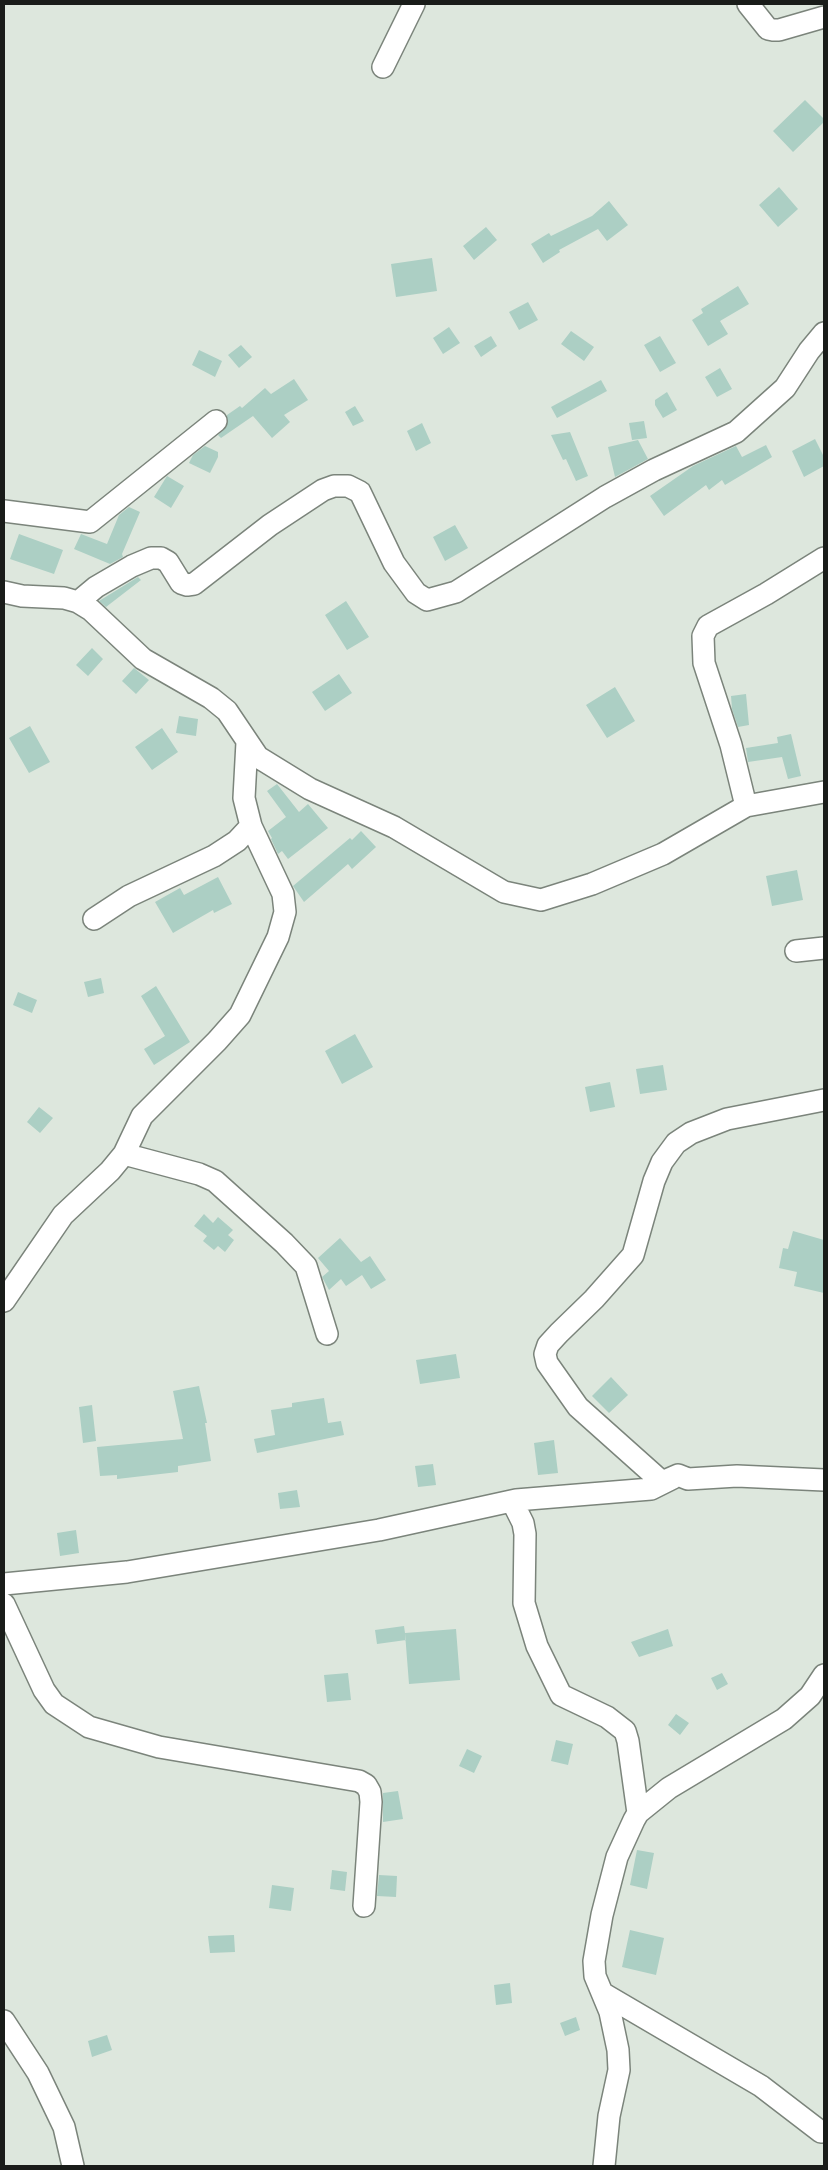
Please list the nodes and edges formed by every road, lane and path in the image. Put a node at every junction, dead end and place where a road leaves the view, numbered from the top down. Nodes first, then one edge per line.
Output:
1 (414, 4) edge
2 (748, 4) edge
3 (824, 17) edge
4 (383, 67) dead end
5 (824, 334) edge
6 (216, 421) dead end
7 (4, 512) edge
8 (824, 558) edge
9 (4, 592) edge
10 (78, 602) junction
11 (247, 742) junction
12 (824, 792) edge
13 (746, 806) junction
14 (251, 826) junction
15 (94, 919) dead end
16 (824, 948) edge
17 (796, 952) dead end
18 (824, 1100) edge
19 (124, 1154) junction
20 (4, 1301) edge
21 (327, 1334) dead end
22 (678, 1475) junction
23 (824, 1480) edge
24 (512, 1501) junction
25 (4, 1584) edge
26 (4, 1604) edge
27 (824, 1675) edge
28 (638, 1813) junction
29 (364, 1906) dead end
30 (604, 1994) junction
31 (4, 2021) edge
32 (821, 2132) dead end
33 (73, 2166) edge
34 (604, 2166) edge

1 - 4 street
2 - 3 street
5 - 10 street
6 - 7 street
8 - 13 street
9 - 10 street
10 - 11 street
11 - 13 street
11 - 14 street
12 - 13 street
14 - 15 street
14 - 19 street
16 - 17 street
18 - 22 street
19 - 20 street
19 - 21 street
22 - 23 street
22 - 24 street
24 - 25 street
24 - 28 street
26 - 29 street
27 - 28 street
28 - 30 street
30 - 32 street
30 - 34 street
31 - 33 street

